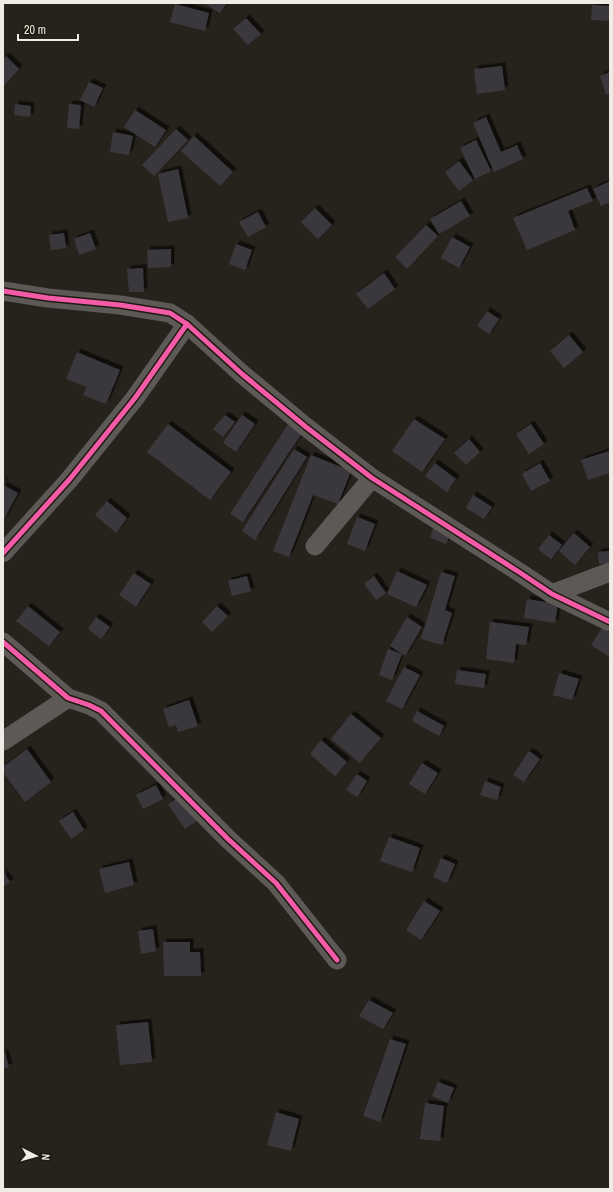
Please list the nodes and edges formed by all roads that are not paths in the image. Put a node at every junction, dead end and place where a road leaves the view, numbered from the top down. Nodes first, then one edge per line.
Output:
1 (3, 291) edge
2 (187, 324) junction
3 (372, 478) junction
4 (315, 546) dead end
5 (3, 553) edge
6 (610, 572) edge
7 (552, 594) junction
8 (610, 622) edge
9 (3, 642) edge
10 (68, 698) junction
11 (3, 741) edge
12 (337, 960) dead end

1 - 2 street
2 - 3 street
2 - 5 street
3 - 4 street
3 - 7 street
6 - 7 street
7 - 8 street
9 - 10 street
10 - 11 street
10 - 12 street

